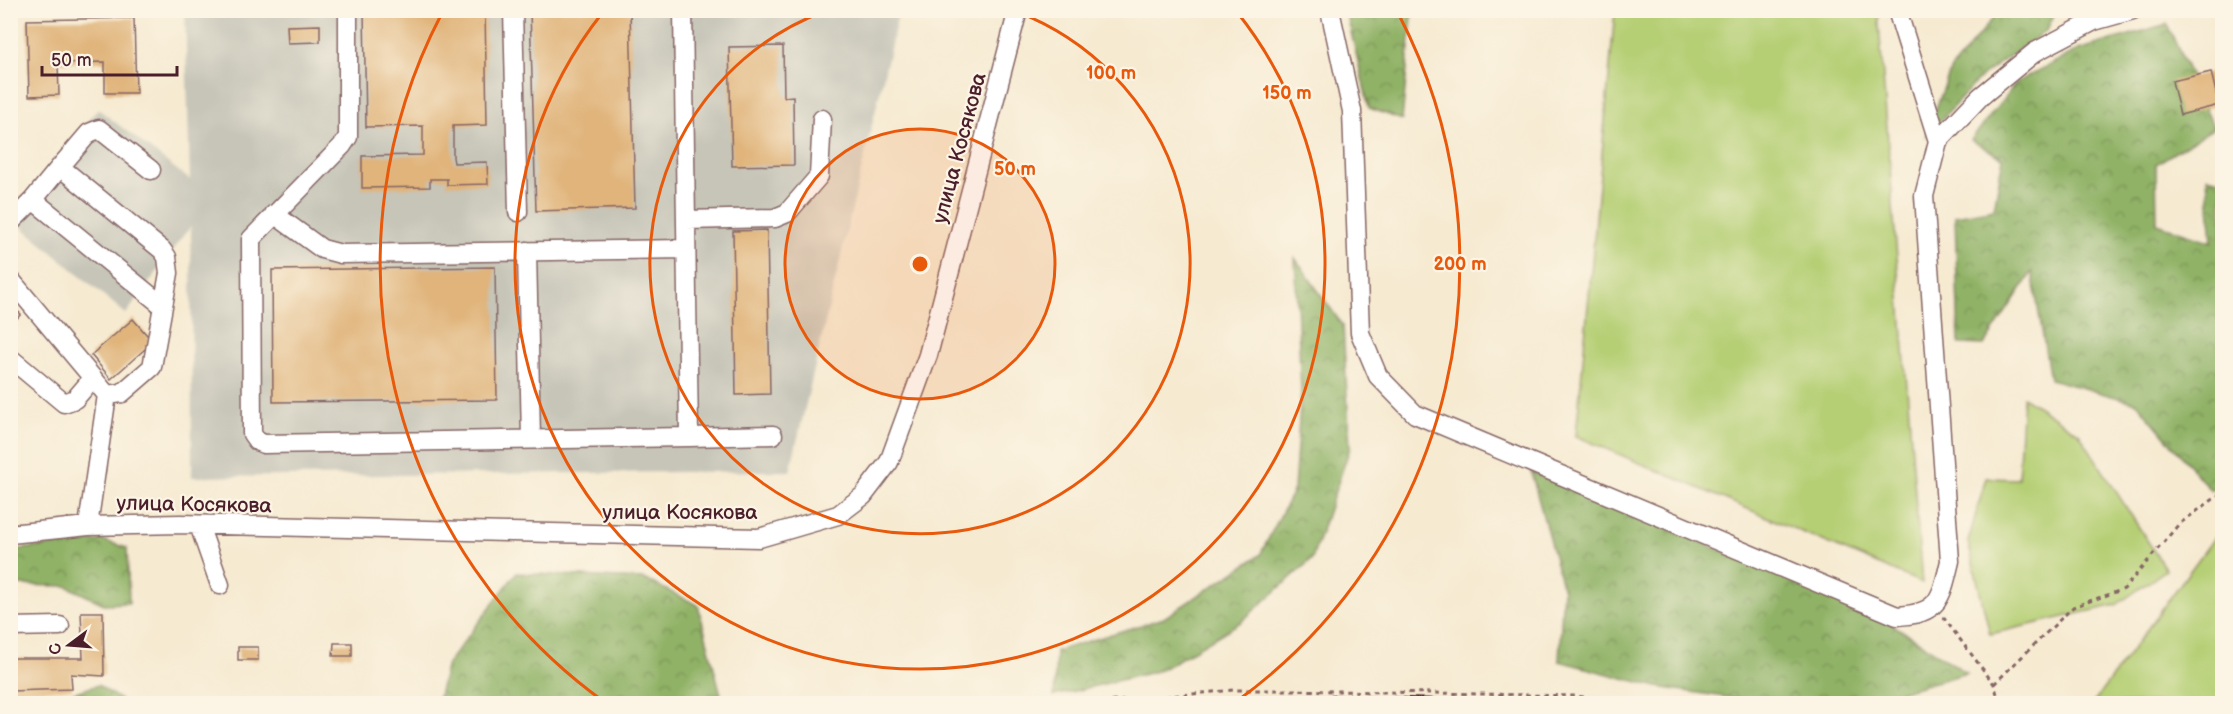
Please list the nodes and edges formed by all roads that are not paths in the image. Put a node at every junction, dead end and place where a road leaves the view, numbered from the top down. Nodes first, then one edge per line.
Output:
1 (348, 10) edge
2 (513, 10) edge
3 (683, 10) edge
4 (1018, 10) edge
5 (1330, 10) edge
6 (1897, 10) edge
7 (2133, 10) edge
8 (2095, 16) edge
9 (822, 118) dead end
10 (1938, 141) junction
11 (60, 167) junction
12 (151, 170) dead end
13 (33, 200) junction
14 (518, 212) dead end
15 (274, 214) junction
16 (686, 219) junction
17 (10, 223) edge
18 (686, 249) junction
19 (527, 251) junction
20 (10, 279) edge
21 (163, 306) junction
22 (10, 358) edge
23 (93, 378) junction
24 (107, 394) junction
25 (774, 435) dead end
26 (689, 436) junction
27 (531, 439) junction
28 (199, 525) junction
29 (88, 526) junction
30 (10, 534) edge
31 (220, 585) dead end
32 (60, 626) dead end
33 (10, 627) edge

1 - 15 street
2 - 14 street
3 - 16 street
4 - 28 street, улица Косякова
5 - 10 street
6 - 10 street
7 - 8 street
8 - 10 street
9 - 16 street
11 - 12 street
11 - 13 street
11 - 21 street
13 - 17 street
13 - 21 street
15 - 19 street
15 - 27 street
16 - 18 street
18 - 19 street
18 - 26 street
19 - 27 street
20 - 23 street
21 - 24 street
22 - 23 street
23 - 24 street
24 - 29 street
25 - 26 street
26 - 27 street
28 - 29 street, улица Косякова
28 - 31 street
29 - 30 street, улица Косякова
32 - 33 street

